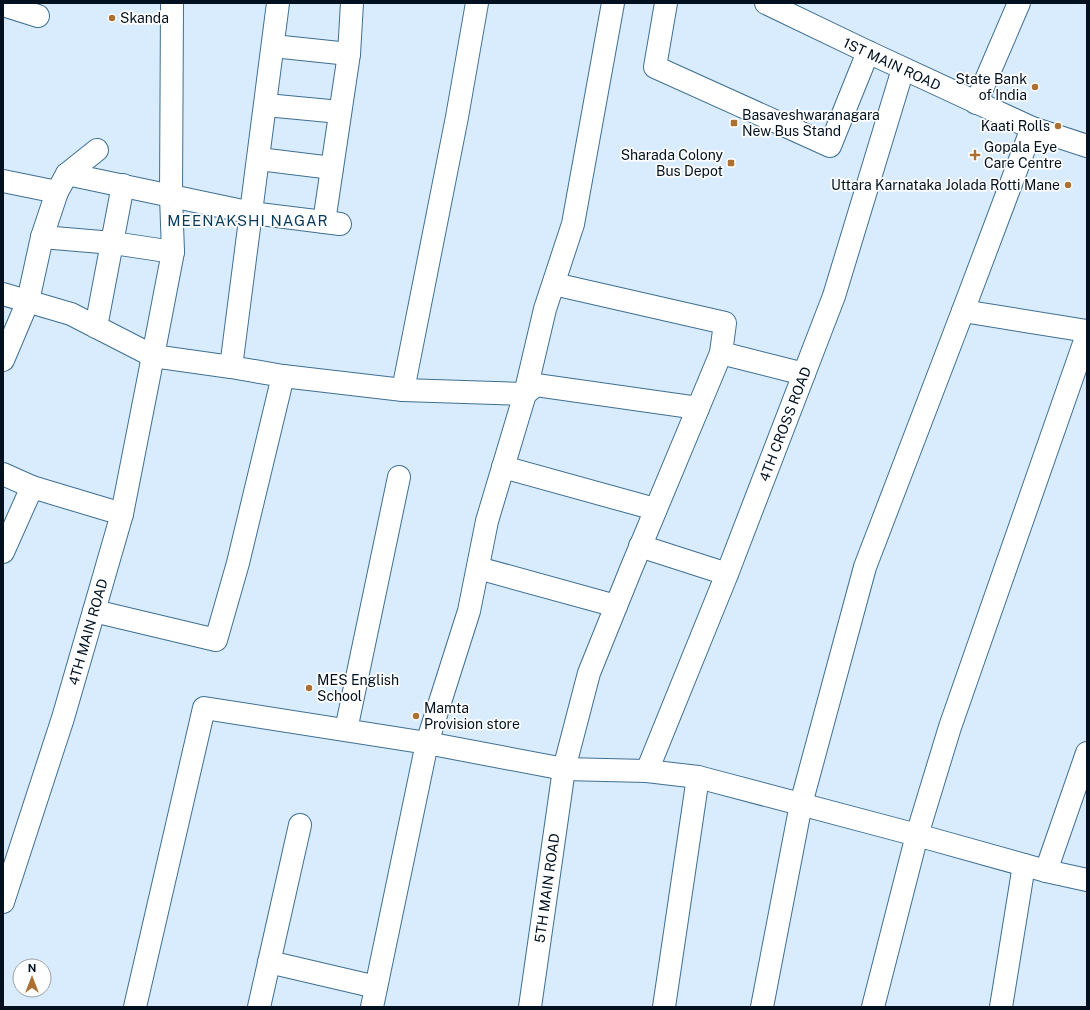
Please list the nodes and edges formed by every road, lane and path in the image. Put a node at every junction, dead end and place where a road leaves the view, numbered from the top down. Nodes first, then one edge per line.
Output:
1 (172, 3) edge
2 (278, 3) edge
3 (477, 3) edge
4 (613, 3) edge
5 (666, 3) edge
6 (766, 3) edge
7 (1019, 3) edge
8 (346, 4) edge
9 (3, 5) edge
10 (38, 16) dead end
11 (273, 46) junction
12 (868, 52) junction
13 (349, 54) junction
14 (902, 69) junction
15 (976, 103) junction
16 (266, 105) junction
17 (340, 112) junction
18 (1032, 128) junction
19 (1087, 146) edge
20 (97, 150) dead end
21 (259, 159) junction
22 (332, 168) junction
23 (67, 174) junction
24 (3, 181) edge
25 (123, 185) junction
26 (57, 192) junction
27 (171, 196) junction
28 (252, 213) junction
29 (42, 237) junction
30 (113, 243) junction
31 (173, 252) junction
32 (554, 284) junction
33 (3, 294) edge
34 (28, 301) junction
35 (963, 311) junction
36 (96, 327) junction
37 (1087, 330) edge
38 (1087, 335) edge
39 (721, 353) junction
40 (153, 356) junction
41 (3, 360) edge
42 (231, 367) junction
43 (804, 374) junction
44 (283, 376) junction
45 (403, 390) junction
46 (525, 394) junction
47 (698, 408) junction
48 (503, 467) junction
49 (3, 474) edge
50 (399, 477) dead end
51 (32, 487) junction
52 (655, 509) junction
53 (122, 514) junction
54 (640, 546) junction
55 (3, 552) edge
56 (478, 568) junction
57 (726, 574) junction
58 (616, 606) junction
59 (94, 611) junction
60 (346, 730) junction
61 (427, 743) junction
62 (1087, 753) edge
63 (564, 769) junction
64 (647, 771) junction
65 (698, 777) junction
66 (801, 804) junction
67 (300, 825) dead end
68 (917, 835) junction
69 (1024, 866) junction
70 (1046, 871) junction
71 (1087, 880) edge
72 (3, 902) edge
73 (269, 962) junction
74 (374, 997) edge
75 (136, 1007) edge
76 (259, 1007) edge
77 (530, 1007) edge
78 (664, 1007) edge
79 (762, 1007) edge
80 (873, 1007) edge
81 (1001, 1007) edge

1 - 27 street, 4TH MAIN ROAD
2 - 11 street
3 - 45 street
4 - 32 street
5 - 12 street
6 - 12 street, 1ST MAIN ROAD
7 - 15 street
8 - 13 street
9 - 10 street
11 - 13 street
11 - 16 street
12 - 14 street, 1ST MAIN ROAD
13 - 17 street
14 - 15 street, 1ST MAIN ROAD
14 - 43 street, 4TH CROSS ROAD
15 - 18 street, 1ST MAIN ROAD
16 - 17 street
16 - 21 street
17 - 22 street
18 - 19 street, 1ST MAIN ROAD
18 - 35 street
20 - 23 street
21 - 22 street
21 - 28 street
22 - 28 street
23 - 25 street
23 - 26 street
24 - 26 street
25 - 27 street
25 - 30 street
26 - 29 street
27 - 28 street
27 - 31 street, 4TH MAIN ROAD
28 - 42 street
29 - 30 street
29 - 34 street
30 - 31 street
30 - 36 street
31 - 40 street, 4TH MAIN ROAD
32 - 39 street, 5TH MAIN ROAD
32 - 46 street
33 - 34 street
34 - 36 street
34 - 41 street
35 - 37 street
35 - 66 street
36 - 40 street
38 - 68 street
39 - 43 street
39 - 47 street, 5TH MAIN ROAD
40 - 42 street
40 - 53 street, 4TH MAIN ROAD
42 - 44 street
43 - 57 street, 4TH CROSS ROAD
44 - 45 street
44 - 59 street
45 - 46 street
46 - 47 street
46 - 48 street
47 - 52 street, 5TH MAIN ROAD
48 - 52 street
48 - 56 street
49 - 51 street
50 - 60 street
51 - 53 street
51 - 55 street
52 - 54 street, 5TH MAIN ROAD
53 - 59 street, 4TH MAIN ROAD
54 - 57 street
54 - 58 street, 5TH MAIN ROAD
56 - 58 street
56 - 61 street
57 - 64 street, 4TH CROSS ROAD
58 - 63 street, 5TH MAIN ROAD
59 - 72 street, 4TH MAIN ROAD
60 - 61 street
60 - 75 street
61 - 63 street
61 - 74 street
62 - 70 street
63 - 64 street
63 - 77 street, 5TH MAIN ROAD
64 - 65 street
65 - 66 street
65 - 78 street
66 - 68 street
66 - 79 street
67 - 73 street
68 - 69 street
68 - 80 street
69 - 70 street
69 - 81 street
70 - 71 street
73 - 74 street
73 - 76 street

